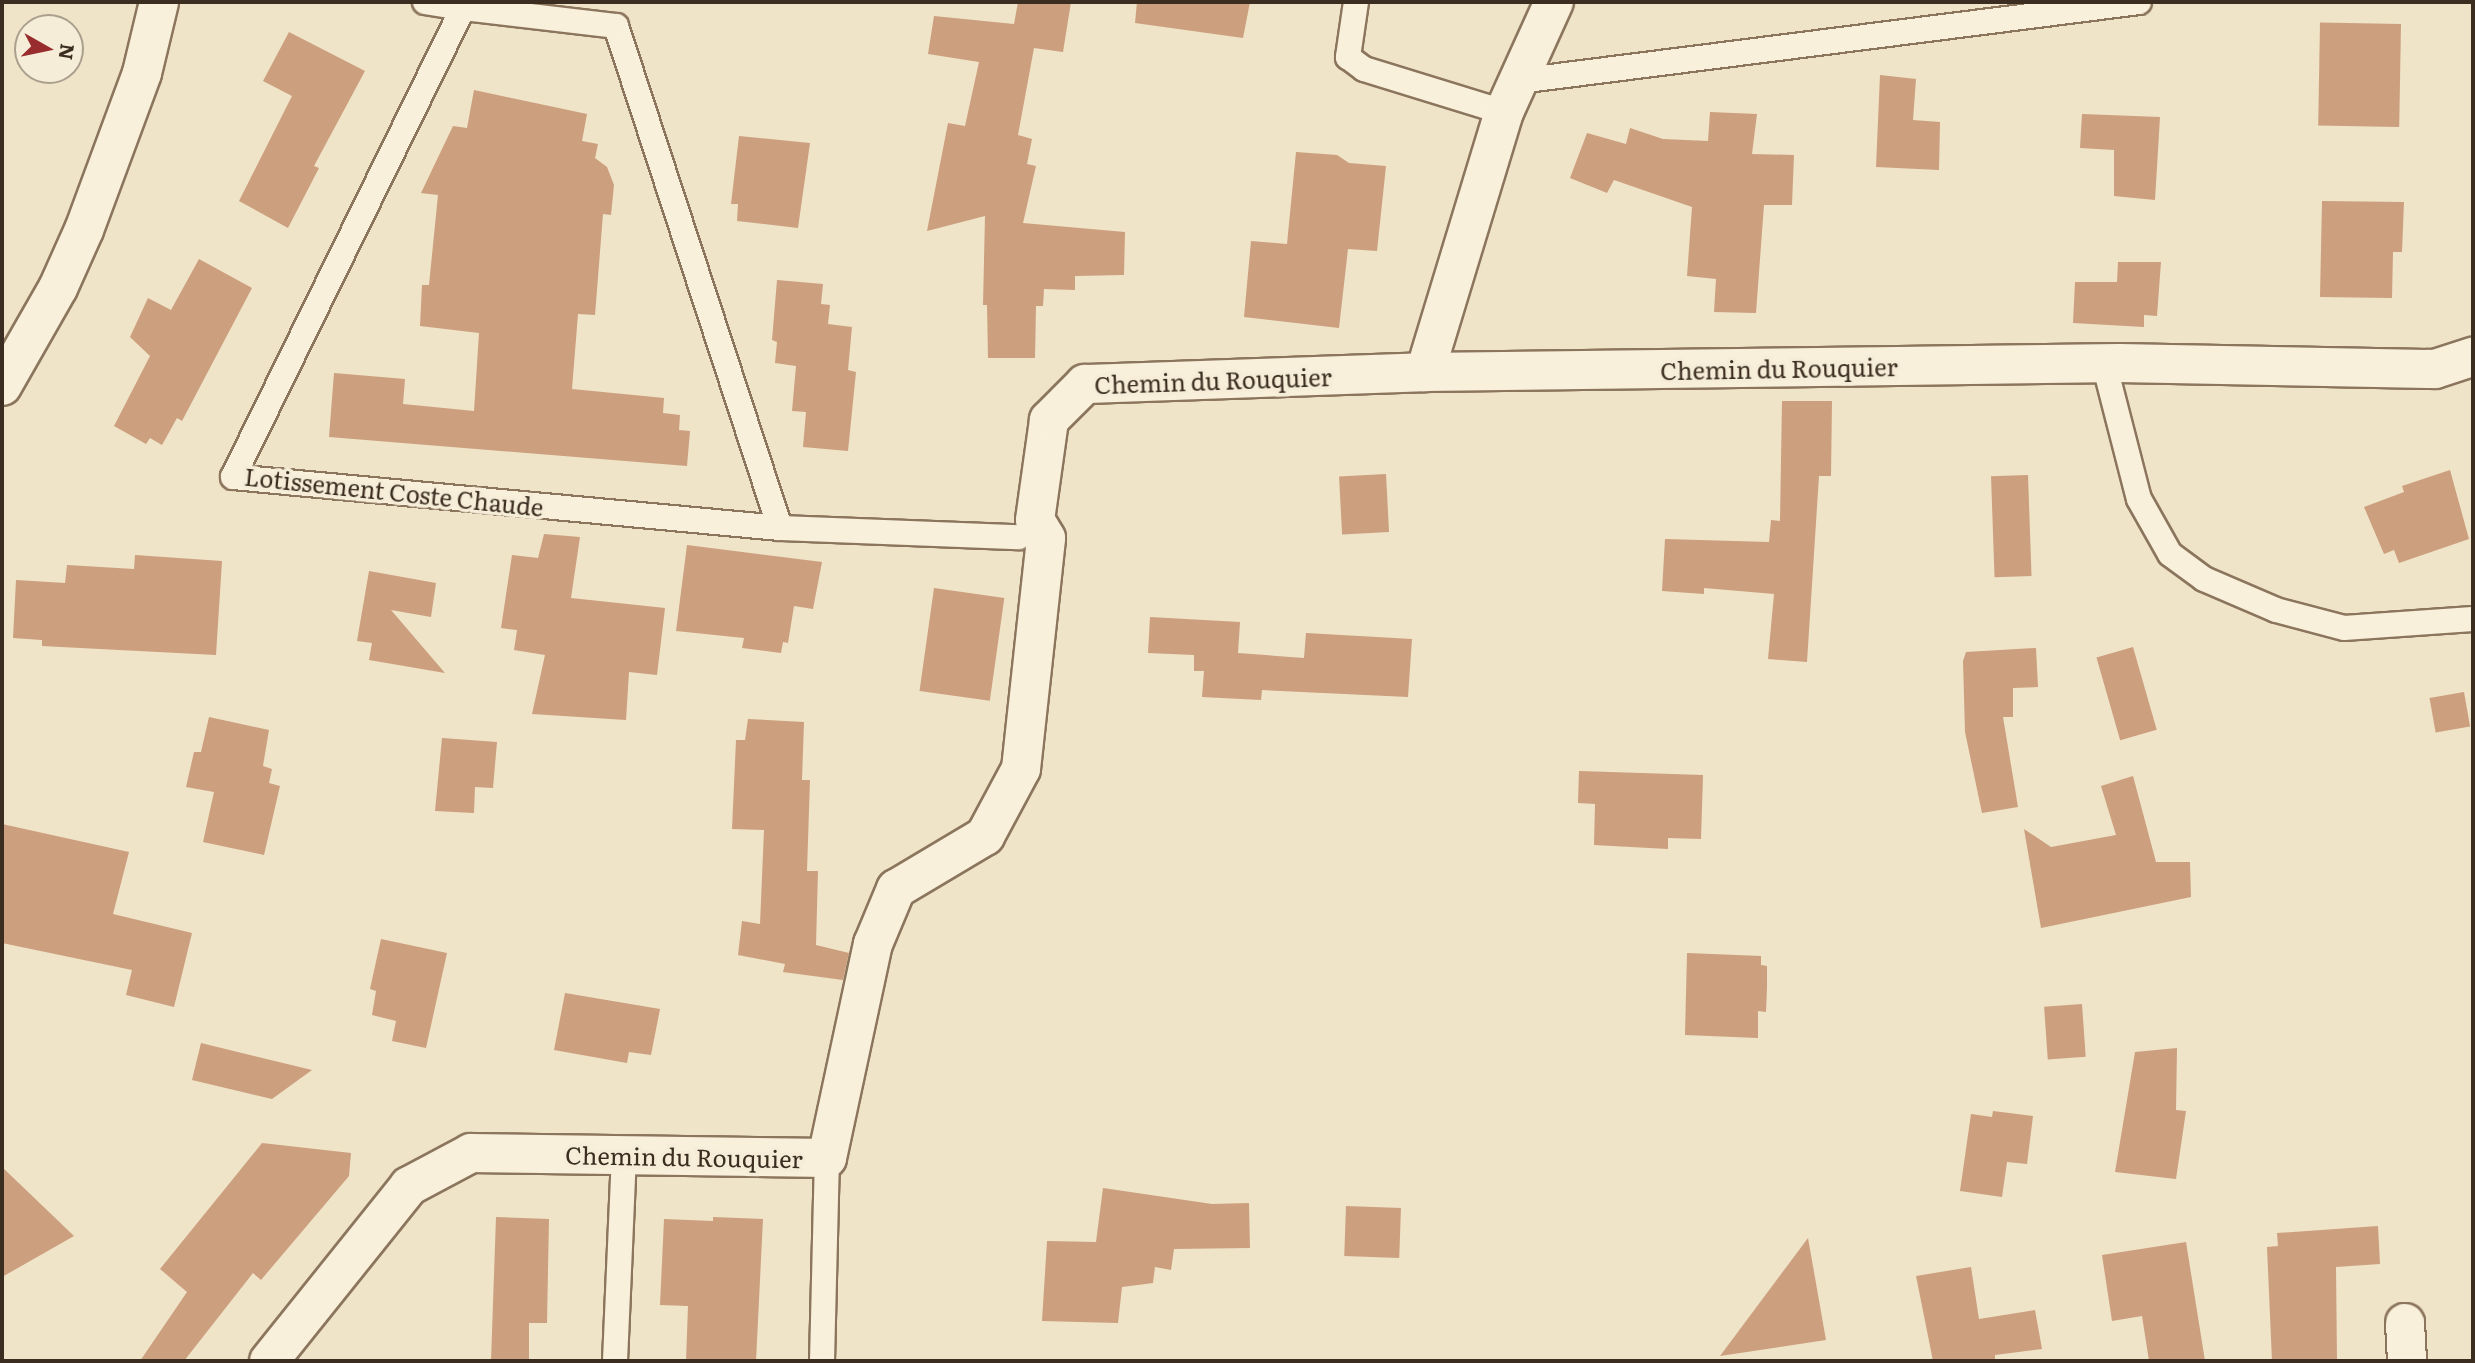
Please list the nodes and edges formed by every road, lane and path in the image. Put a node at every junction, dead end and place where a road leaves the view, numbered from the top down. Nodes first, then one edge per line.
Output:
1 (159, 2) edge
2 (425, 2) edge
3 (1356, 2) edge
4 (1554, 2) edge
5 (2139, 2) edge
6 (463, 8) junction
7 (1512, 97) junction
8 (2473, 357) edge
9 (2104, 363) junction
10 (1425, 372) junction
11 (2, 386) edge
12 (780, 528) junction
13 (1019, 537) dead end
14 (2473, 619) edge
15 (624, 1155) junction
16 (827, 1158) junction
17 (2405, 1323) dead end
18 (269, 1361) edge
19 (615, 1361) edge
20 (822, 1361) edge
21 (2407, 1361) edge

1 - 11 street
2 - 6 lane
3 - 7 lane
4 - 7 street
5 - 7 lane
6 - 12 lane
6 - 12 lane, Lotissement Coste Chaude
7 - 10 street
8 - 9 street, Chemin du Rouquier
9 - 10 street, Chemin du Rouquier
9 - 14 lane
10 - 16 street, Chemin du Rouquier
12 - 13 lane, Lotissement Coste Chaude
15 - 16 street, Chemin du Rouquier
15 - 18 street, Chemin du Rouquier
15 - 19 lane
16 - 20 lane
17 - 21 street

